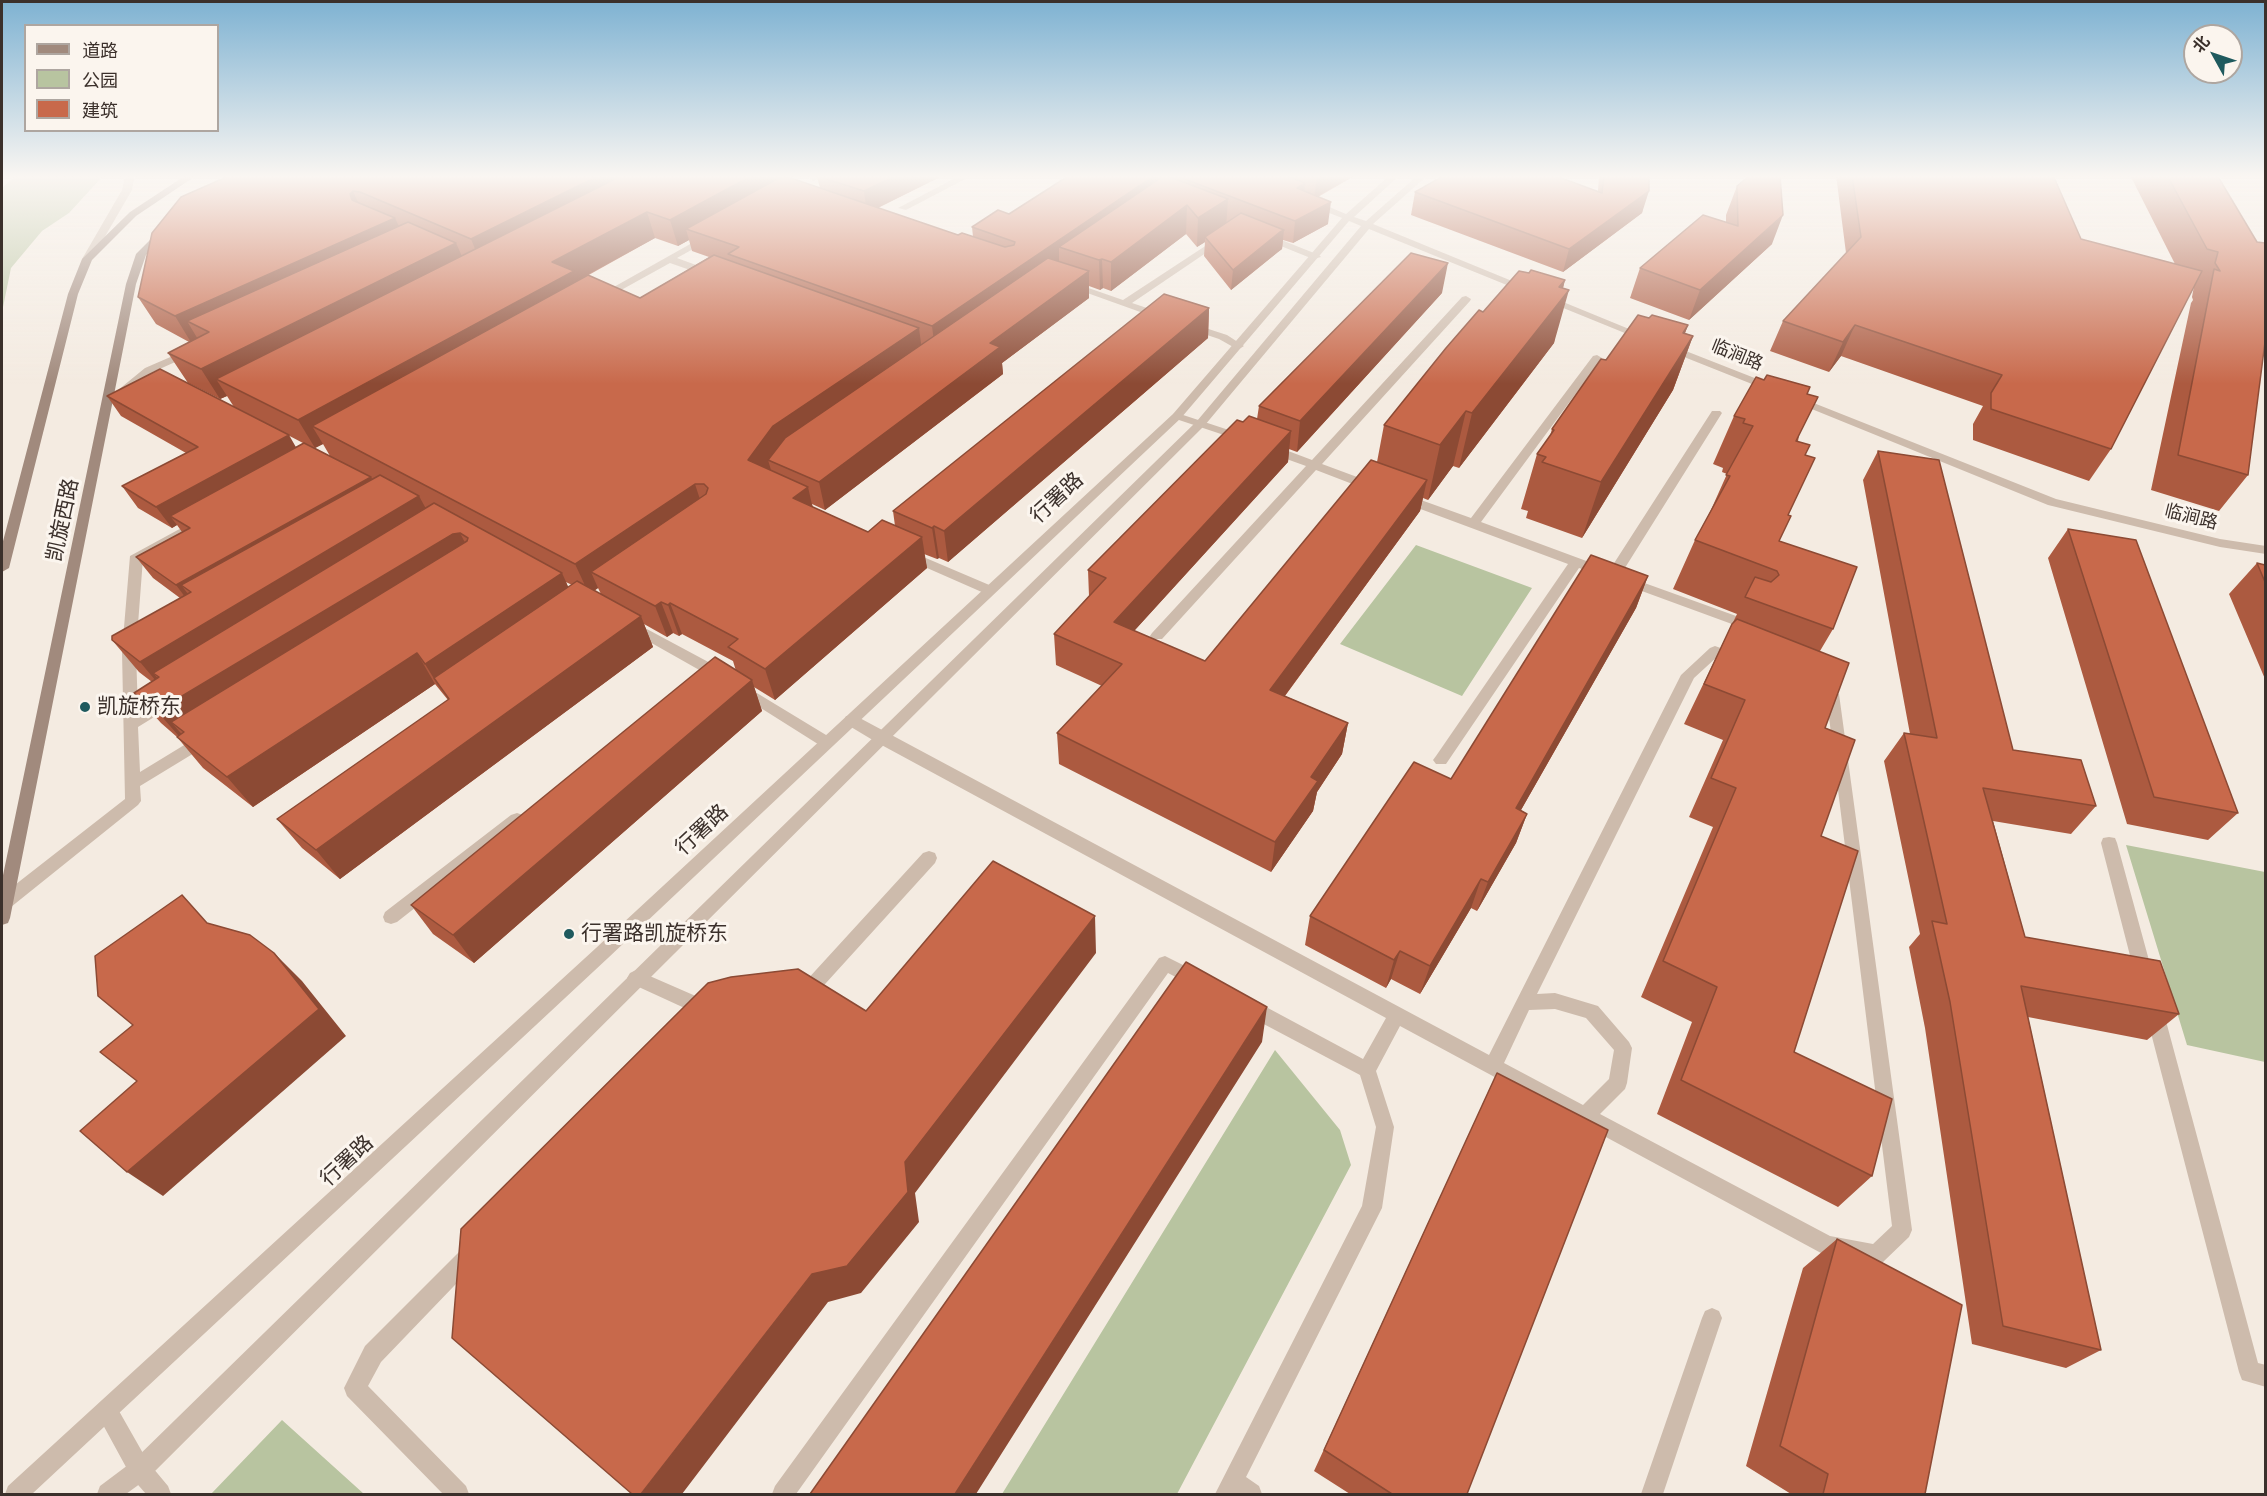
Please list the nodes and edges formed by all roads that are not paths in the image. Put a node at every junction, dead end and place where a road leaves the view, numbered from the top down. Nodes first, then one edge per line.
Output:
1 (95, 245) edge
2 (102, 245) edge
3 (150, 245) edge
4 (694, 245) edge
5 (1211, 245) edge
6 (1285, 245) edge
7 (1326, 245) edge
8 (1350, 245) edge
9 (1416, 245) edge
10 (1316, 257) junction
11 (87, 259) junction
12 (669, 259) junction
13 (724, 279) edge
14 (1059, 281) edge
15 (1466, 299) dead end
16 (1125, 303) junction
17 (586, 306) edge
18 (201, 346) edge
19 (1239, 346) junction
20 (1597, 358) dead end
21 (106, 405) junction
22 (1716, 413) dead end
23 (1177, 416) junction
24 (1201, 423) junction
25 (1314, 465) junction
26 (207, 518) edge
27 (1473, 524) junction
28 (893, 548) edge
29 (2265, 550) edge
30 (1576, 562) junction
31 (2, 568) edge
32 (1613, 576) junction
33 (989, 590) junction
34 (620, 620) edge
35 (1745, 624) edge
36 (1157, 636) dead end
37 (1747, 664) edge
38 (1801, 686) edge
39 (181, 694) edge
40 (851, 720) junction
41 (131, 724) junction
42 (213, 734) edge
43 (881, 738) junction
44 (826, 742) junction
45 (1441, 760) dead end
46 (132, 784) junction
47 (532, 807) edge
48 (2109, 843) dead end
49 (930, 858) dead end
50 (5, 902) junction
51 (391, 917) dead end
52 (2, 918) edge
53 (636, 978) junction
54 (788, 994) edge
55 (1524, 1003) junction
56 (1397, 1014) junction
57 (694, 1029) edge
58 (1493, 1065) junction
59 (1367, 1070) junction
60 (1586, 1115) junction
61 (488, 1237) edge
62 (1712, 1318) dead end
63 (2265, 1376) edge
64 (107, 1412) junction
65 (140, 1470) junction
66 (1229, 1488) edge
67 (16, 1494) edge
68 (108, 1494) edge
69 (160, 1494) edge
70 (458, 1494) edge
71 (783, 1494) edge
72 (1251, 1494) edge
73 (1652, 1494) edge

1 - 11 street
2 - 11 main road
3 - 21 main road, 凯旋西路
4 - 12 street
5 - 16 street
6 - 10 street
7 - 10 street, 行署路
8 - 24 street
9 - 29 street, 临涧路
10 - 19 street, 行署路
11 - 31 main road
12 - 13 street
12 - 17 street
14 - 16 street
15 - 25 street
16 - 19 street
18 - 21 street
19 - 23 street, 行署路
20 - 27 street
21 - 50 main road, 凯旋西路
22 - 32 street
23 - 24 street
23 - 33 street, 行署路
24 - 25 street
24 - 43 street
25 - 27 street
25 - 36 street
26 - 41 street
27 - 30 street
28 - 33 street
30 - 32 street
30 - 45 street
32 - 35 street
33 - 40 street, 行署路
34 - 44 street
37 - 55 street
38 - 60 street
39 - 41 street
40 - 43 street
40 - 44 street, 行署路
41 - 46 street
42 - 46 street
43 - 53 street
43 - 56 street
44 - 64 street, 行署路
46 - 50 street
47 - 51 street
48 - 63 street
49 - 54 street
50 - 52 main road, 凯旋西路
53 - 57 street
53 - 65 street
55 - 58 street
55 - 60 street
56 - 58 street
56 - 59 street
58 - 60 street
59 - 66 street
59 - 71 street
61 - 70 street
62 - 73 street
64 - 65 street
64 - 67 street, 行署路
65 - 68 street
65 - 69 street
66 - 72 street

